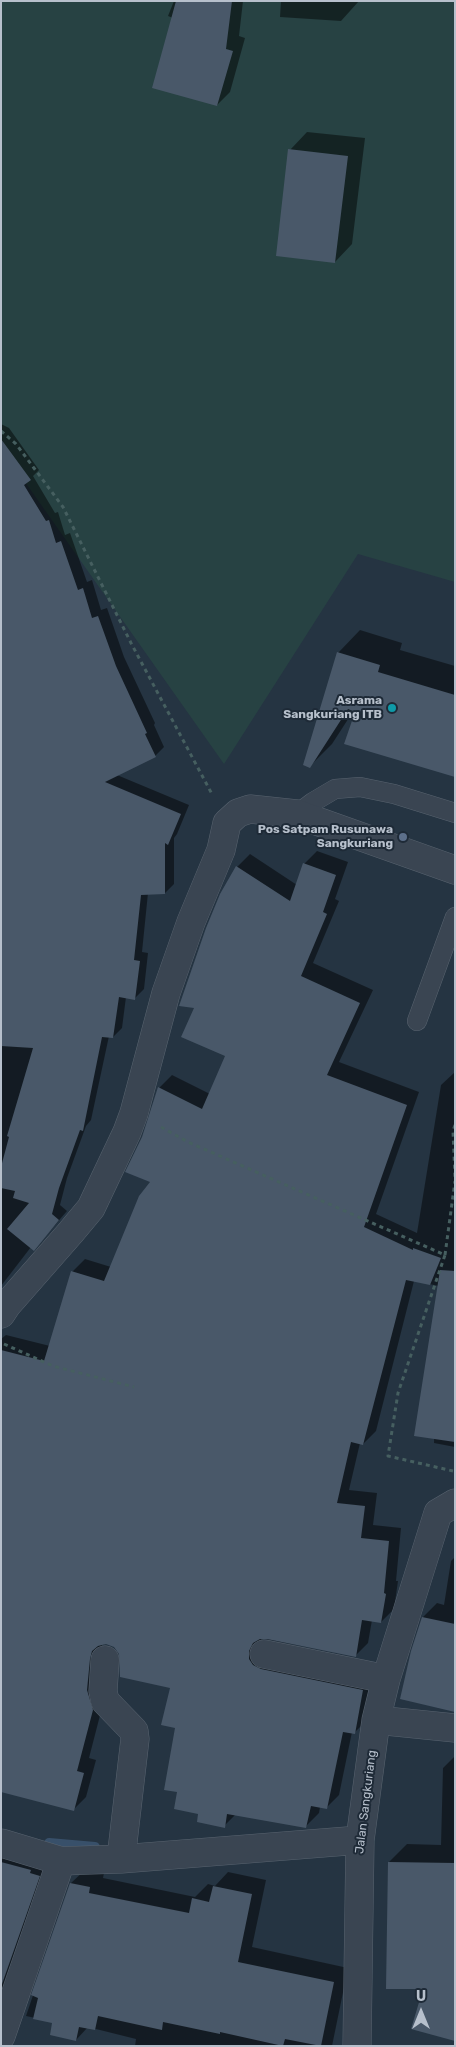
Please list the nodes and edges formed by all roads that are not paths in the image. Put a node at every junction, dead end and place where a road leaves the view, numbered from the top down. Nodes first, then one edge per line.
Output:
1 (455, 813) edge
2 (297, 814) junction
3 (455, 870) edge
4 (455, 916) edge
5 (417, 1021) dead end
6 (1, 1314) edge
7 (455, 1503) edge
8 (264, 1654) dead end
9 (105, 1660) dead end
10 (386, 1679) junction
11 (376, 1720) junction
12 (455, 1728) edge
13 (360, 1840) junction
14 (1, 1843) edge
15 (121, 1859) junction
16 (61, 1861) junction
17 (1, 2036) edge
18 (357, 2046) edge

1 - 2 lane
2 - 3 street
2 - 6 street
4 - 5 lane
7 - 10 street, Jalan Sangkuriang
8 - 10 street
9 - 15 street
10 - 11 street, Jalan Sangkuriang
11 - 12 street
11 - 13 street, Jalan Sangkuriang
13 - 15 street
13 - 18 street, Jalan Sangkuriang
14 - 16 street
15 - 16 street
16 - 17 street

